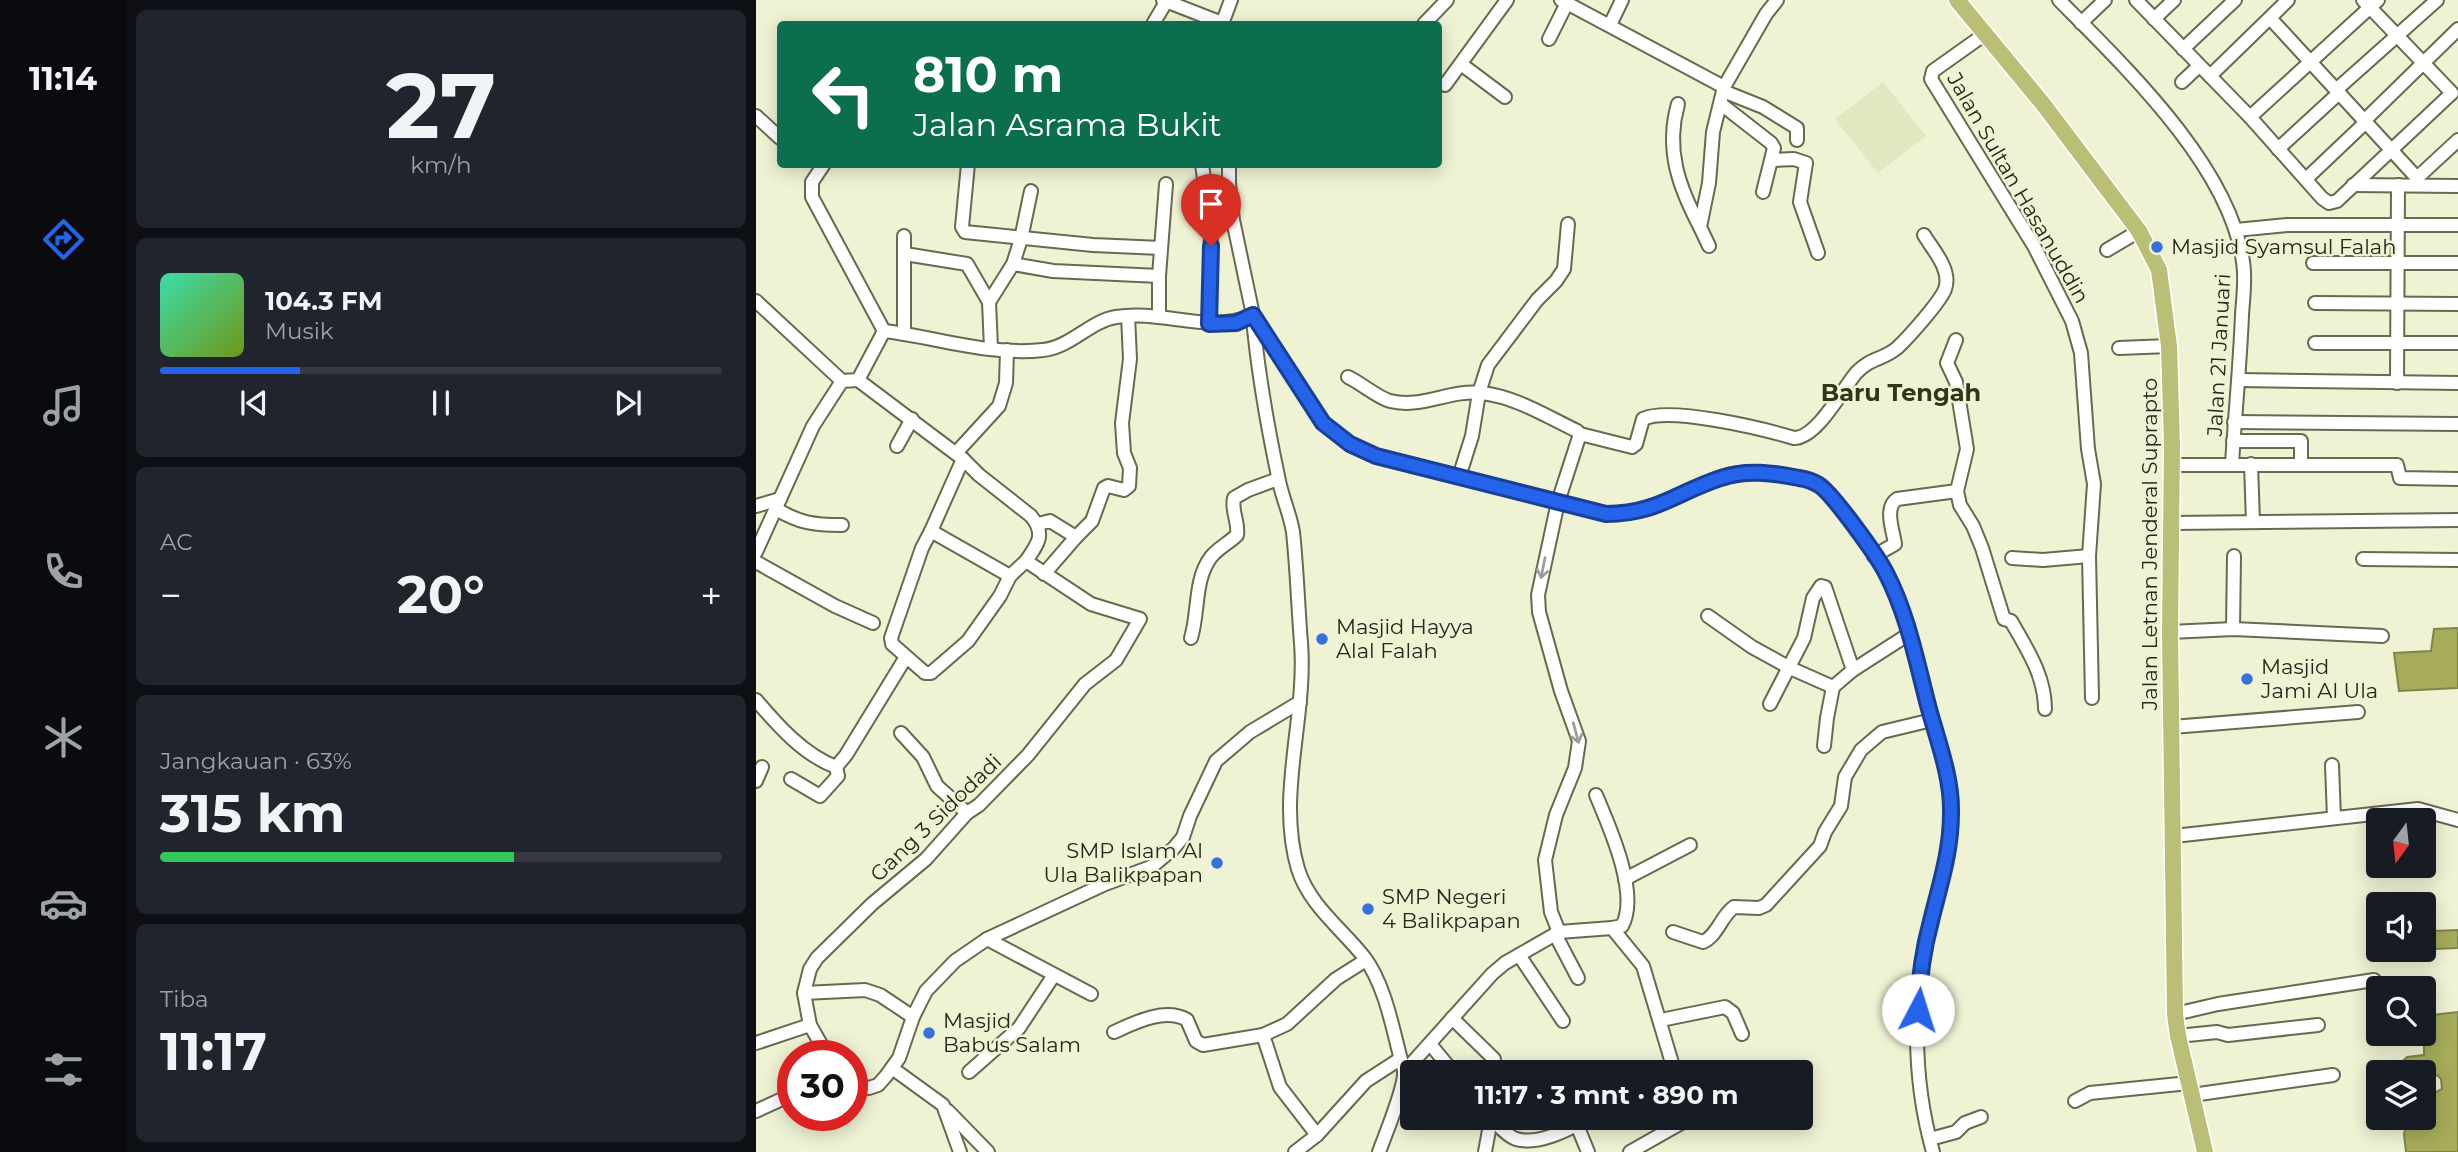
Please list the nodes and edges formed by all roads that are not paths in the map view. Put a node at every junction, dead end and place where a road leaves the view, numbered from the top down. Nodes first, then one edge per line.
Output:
1 (1231, 0) edge
2 (1447, 0) edge
3 (1507, 0) edge
4 (1622, 0) edge
5 (1777, 0) edge
6 (1957, 0) edge
7 (2059, 0) edge
8 (2105, 0) edge
9 (2136, 0) edge
10 (2174, 0) edge
11 (2235, 0) edge
12 (2288, 0) edge
13 (2437, 0) edge
14 (1165, 1) edge
15 (1564, 1) edge
16 (2370, 2) edge
17 (2270, 18) junction
18 (2154, 19) junction
19 (1155, 21) edge
20 (1215, 21) edge
21 (1223, 21) edge
22 (1427, 21) edge
23 (2081, 23) junction
24 (1609, 25) junction
25 (2458, 29) edge
26 (1985, 34) junction
27 (2397, 36) junction
28 (1549, 39) dead end
29 (2183, 49) junction
30 (2311, 62) junction
31 (2421, 63) junction
32 (1461, 64) junction
33 (2199, 66) junction
34 (2210, 76) junction
35 (2182, 82) dead end
36 (1445, 85) dead end
37 (2337, 92) junction
38 (2456, 93) edge
39 (1723, 94) junction
40 (1505, 97) dead end
41 (1678, 104) dead end
42 (756, 116) edge
43 (2250, 117) junction
44 (2366, 121) junction
45 (777, 135) edge
46 (1797, 140) dead end
47 (2458, 140) edge
48 (2278, 149) junction
49 (2392, 149) junction
50 (1772, 160) junction
51 (817, 168) edge
52 (968, 168) edge
53 (1203, 168) edge
54 (1229, 168) edge
55 (2306, 179) junction
56 (1166, 184) dead end
57 (2353, 185) junction
58 (2398, 185) junction
59 (2458, 187) edge
60 (1031, 191) dead end
61 (1763, 192) dead end
62 (1569, 223) dead end
63 (2398, 225) junction
64 (2458, 225) edge
65 (1700, 228) junction
66 (2236, 230) junction
67 (2139, 231) junction
68 (1924, 235) dead end
69 (904, 236) dead end
70 (1021, 239) junction
71 (1709, 246) dead end
72 (1161, 248) junction
73 (2107, 250) dead end
74 (1818, 253) dead end
75 (905, 254) junction
76 (2313, 262) dead end
77 (2398, 263) junction
78 (2458, 263) edge
79 (1013, 264) junction
80 (1159, 276) junction
81 (756, 301) edge
82 (989, 302) junction
83 (2315, 303) dead end
84 (2397, 304) junction
85 (2458, 304) edge
86 (1253, 315) junction
87 (1128, 316) junction
88 (1159, 316) junction
89 (1209, 324) junction
90 (884, 331) junction
91 (904, 334) junction
92 (1956, 340) dead end
93 (2397, 342) junction
94 (2458, 342) edge
95 (2315, 343) dead end
96 (2169, 346) junction
97 (991, 348) junction
98 (2119, 348) dead end
99 (1007, 350) junction
100 (1349, 377) dead end
101 (858, 380) junction
102 (2239, 380) junction
103 (842, 381) junction
104 (2397, 383) junction
105 (2458, 383) edge
106 (1479, 393) junction
107 (912, 419) junction
108 (2234, 422) junction
109 (2300, 423) junction
110 (2458, 424) edge
111 (1580, 434) junction
112 (2234, 441) junction
113 (2301, 441) junction
114 (897, 446) dead end
115 (960, 456) junction
116 (2232, 464) junction
117 (2251, 464) junction
118 (2172, 465) junction
119 (2301, 465) junction
120 (1459, 477) junction
121 (1278, 479) junction
122 (2458, 479) edge
123 (1957, 491) junction
124 (1558, 502) junction
125 (778, 504) junction
126 (756, 506) edge
127 (2458, 520) edge
128 (2253, 522) junction
129 (2172, 523) junction
130 (1038, 524) junction
131 (842, 525) dead end
132 (931, 531) junction
133 (1076, 537) junction
134 (756, 552) edge
135 (1874, 556) junction
136 (2089, 556) junction
137 (2234, 556) dead end
138 (2012, 558) dead end
139 (2363, 559) dead end
140 (2458, 560) edge
141 (1026, 561) junction
142 (756, 562) edge
143 (1044, 574) junction
144 (1010, 576) junction
145 (1708, 616) dead end
146 (873, 624) dead end
147 (2233, 629) junction
148 (2170, 632) junction
149 (1909, 634) junction
150 (2382, 636) dead end
151 (1191, 638) dead end
152 (906, 657) junction
153 (1790, 668) junction
154 (1853, 670) junction
155 (1833, 687) junction
156 (2092, 698) dead end
157 (1300, 702) junction
158 (757, 703) edge
159 (1770, 704) dead end
160 (2045, 709) dead end
161 (2358, 712) dead end
162 (1932, 719) junction
163 (2172, 727) junction
164 (901, 733) dead end
165 (1824, 746) dead end
166 (2332, 765) dead end
167 (762, 767) dead end
168 (836, 767) junction
169 (791, 779) dead end
170 (756, 781) edge
171 (1596, 795) dead end
172 (967, 813) junction
173 (2334, 818) junction
174 (2458, 820) edge
175 (2174, 836) junction
176 (1690, 845) dead end
177 (1625, 879) junction
178 (1612, 928) junction
179 (1673, 932) dead end
180 (1557, 933) junction
181 (987, 939) junction
182 (1518, 955) junction
183 (1366, 960) junction
184 (1054, 975) junction
185 (1578, 978) dead end
186 (2366, 981) edge
187 (804, 993) junction
188 (1091, 994) dead end
189 (2175, 1014) junction
190 (913, 1017) junction
191 (1452, 1018) junction
192 (1661, 1020) junction
193 (1563, 1021) dead end
194 (2318, 1024) dead end
195 (810, 1025) junction
196 (1114, 1032) dead end
197 (1263, 1034) junction
198 (1742, 1034) dead end
199 (2178, 1037) junction
200 (818, 1040) edge
201 (756, 1042) edge
202 (1430, 1044) junction
203 (1494, 1059) dead end
204 (1401, 1060) edge
205 (1409, 1060) edge
206 (1443, 1060) edge
207 (1672, 1060) edge
208 (1400, 1066) edge
209 (892, 1068) junction
210 (969, 1072) dead end
211 (1400, 1075) edge
212 (2333, 1075) dead end
213 (868, 1085) edge
214 (2191, 1089) junction
215 (777, 1101) edge
216 (2075, 1101) dead end
217 (943, 1105) junction
218 (756, 1111) edge
219 (1981, 1117) dead end
220 (1489, 1130) edge
221 (1504, 1130) edge
222 (1564, 1130) edge
223 (1579, 1130) edge
224 (1669, 1130) edge
225 (1317, 1135) junction
226 (1932, 1146) edge
227 (960, 1152) edge
228 (988, 1152) edge
229 (1295, 1152) edge
230 (1378, 1152) edge
231 (1485, 1152) edge
232 (1588, 1152) edge
233 (1630, 1152) edge
234 (2205, 1152) edge

1 - 21 street
2 - 22 street
3 - 32 street
4 - 24 street
5 - 39 street
6 - 26 main road, Jalan Letnan Jenderal Suprapto
7 - 23 street, Jalan 21 Januari
8 - 23 street
9 - 18 street
10 - 18 street
11 - 29 street
12 - 17 street
13 - 27 street
14 - 19 street
14 - 20 street
15 - 24 street
15 - 28 street
16 - 27 street
16 - 30 street
17 - 30 street
17 - 34 street
18 - 29 street
23 - 66 street, Jalan 21 Januari
24 - 39 street
25 - 31 street
26 - 67 main road, Jalan Letnan Jenderal Suprapto
26 - 136 street, Jalan Sultan Hasanuddin
27 - 31 street
27 - 37 street
29 - 33 street
30 - 37 street
30 - 43 street
31 - 38 street
31 - 44 street
32 - 36 street
32 - 40 street
33 - 34 street
33 - 35 street
34 - 43 street
37 - 44 street
37 - 48 street
38 - 49 street
39 - 46 street
39 - 50 street
39 - 65 street
41 - 65 street
42 - 45 street
43 - 48 street
44 - 49 street
44 - 55 street
47 - 49 street
48 - 55 street
49 - 57 street
50 - 61 street
50 - 74 street
51 - 90 street
52 - 70 street
53 - 89 street
54 - 86 street
55 - 57 street
56 - 72 street
57 - 58 street
58 - 59 street
58 - 63 street
60 - 70 street
62 - 106 street
63 - 64 street
63 - 66 street
63 - 77 street
65 - 71 street
66 - 102 street, Jalan 21 Januari
67 - 73 street
67 - 96 main road, Jalan Letnan Jenderal Suprapto
68 - 111 street
69 - 75 street
70 - 72 street
70 - 79 street
72 - 80 street
75 - 82 street
75 - 91 street
76 - 77 street
77 - 78 street
77 - 84 street
79 - 80 street
79 - 82 street
80 - 88 street
81 - 103 street
82 - 97 street
83 - 84 street
84 - 85 street
84 - 93 street
86 - 89 street
86 - 120 street
86 - 121 street
87 - 88 street
87 - 99 street
87 - 133 street
88 - 89 street
90 - 91 street
90 - 101 street
91 - 97 street
92 - 123 street
93 - 94 street
93 - 95 street
93 - 104 street
96 - 98 street
96 - 118 main road, Jalan Letnan Jenderal Suprapto
97 - 99 street
99 - 115 street
100 - 106 street
101 - 103 street
101 - 107 street
102 - 104 street
102 - 108 street, Jalan 21 Januari
103 - 125 street
104 - 105 street
106 - 111 street
106 - 120 street
107 - 114 street
107 - 115 street
108 - 109 street
108 - 112 street, Jalan 21 Januari
109 - 110 street
109 - 113 street
111 - 124 street
112 - 113 street
112 - 116 street, Jalan 21 Januari
113 - 119 street
115 - 130 street
115 - 132 street
116 - 117 street
116 - 118 street, Jalan 21 Januari
117 - 119 street
117 - 128 street
118 - 129 main road, Jalan Letnan Jenderal Suprapto
119 - 122 street
120 - 124 street
121 - 151 street
121 - 157 street
123 - 135 street
123 - 160 street
124 - 135 street
124 -> 180 street
125 - 126 street
125 - 131 street
125 - 134 street
127 - 128 street
128 - 129 street
129 - 148 main road, Jalan Letnan Jenderal Suprapto
130 - 133 street
130 - 141 street
132 - 144 street
132 - 152 street
133 - 143 street
135 - 149 street
136 - 138 street
136 - 156 street
137 - 147 street
139 - 140 street
141 - 143 street
141 - 144 street
142 - 146 street
143 - 172 street, Gang 3 Sidodadi
144 - 152 street
145 - 153 street
147 - 148 street
147 - 150 street
148 - 163 main road, Jalan Letnan Jenderal Suprapto
149 - 154 street
149 - 162 street
152 - 168 street
153 - 154 street
153 - 155 street
153 - 159 street
154 - 155 street
155 - 165 street
157 - 181 street
157 - 183 street
158 - 168 street
161 - 163 street
162 - 179 street
162 - 226 street
163 - 175 main road, Jalan Letnan Jenderal Suprapto
164 - 172 street
166 - 173 street
167 - 170 street
168 - 169 street
171 - 177 street
172 - 187 street, Gang 3 Sidodadi
173 - 174 street
173 - 175 street
175 - 189 main road, Jalan Letnan Jenderal Suprapto
176 - 177 street
177 - 178 street
178 - 180 street
178 - 192 street
180 - 182 street
180 - 185 street
181 - 184 street
181 - 190 street
182 - 191 street
182 - 193 street
183 - 197 street
183 - 204 street
184 - 188 street
184 - 210 street
186 - 189 street
187 - 190 street
187 - 195 street
189 - 199 main road, Jalan Letnan Jenderal Suprapto
190 - 209 street
191 - 202 street
191 - 203 street
192 - 198 street
192 - 207 street
194 - 199 street
195 - 200 street
195 - 201 street
196 - 197 street
197 - 225 street
199 - 214 main road, Jalan Letnan Jenderal Suprapto
202 - 205 street
202 - 206 street
208 - 225 street
209 - 213 street
209 - 217 street
211 - 230 street
212 - 214 street
214 - 216 street
214 - 234 main road, Jalan Letnan Jenderal Suprapto
215 - 218 street
217 - 227 street
217 - 228 street
219 - 226 street
220 - 231 street
221 - 222 street
223 - 232 street
224 - 233 street
225 - 229 street

